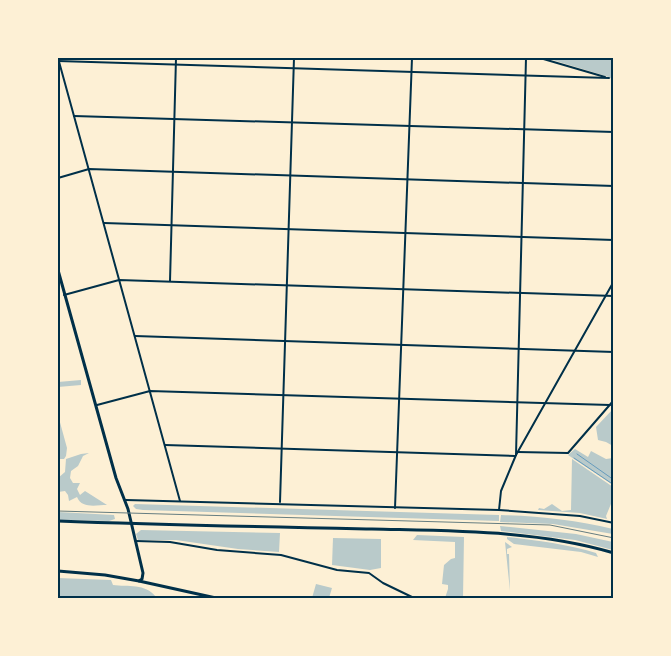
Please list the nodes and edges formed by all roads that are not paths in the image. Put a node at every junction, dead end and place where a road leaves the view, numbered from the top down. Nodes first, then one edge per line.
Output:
1 (176, 58) edge
2 (294, 58) edge
3 (412, 58) edge
4 (526, 58) edge
5 (540, 58) edge
6 (58, 59) edge
7 (176, 64) junction
8 (294, 68) junction
9 (411, 72) junction
10 (526, 75) junction
11 (609, 78) junction
12 (614, 81) edge
13 (74, 116) junction
14 (175, 118) junction
15 (292, 122) junction
16 (409, 126) junction
17 (524, 129) junction
18 (614, 132) edge
19 (89, 169) junction
20 (173, 172) junction
21 (290, 176) junction
22 (58, 178) edge
23 (407, 180) junction
24 (523, 183) junction
25 (614, 186) edge
26 (104, 223) junction
27 (172, 225) junction
28 (289, 229) junction
29 (405, 233) junction
30 (522, 237) junction
31 (614, 240) edge
32 (58, 270) edge
33 (119, 280) junction
34 (170, 281) junction
35 (614, 281) edge
36 (287, 285) junction
37 (403, 289) junction
38 (520, 293) junction
39 (64, 295) junction
40 (606, 296) junction
41 (614, 296) edge
42 (135, 336) junction
43 (285, 341) junction
44 (401, 345) junction
45 (518, 349) junction
46 (575, 351) junction
47 (614, 352) edge
48 (150, 391) junction
49 (283, 395) junction
50 (399, 398) junction
51 (614, 400) edge
52 (517, 402) junction
53 (545, 403) junction
54 (610, 405) junction
55 (95, 406) junction
56 (165, 445) junction
57 (282, 449) junction
58 (397, 452) junction
59 (516, 454) junction
60 (123, 500) junction
61 (180, 501) junction
62 (280, 504) junction
63 (395, 508) junction
64 (499, 510) junction
65 (58, 521) edge
66 (131, 523) junction
67 (614, 523) edge
68 (136, 542) junction
69 (614, 553) edge
70 (58, 571) edge
71 (139, 580) junction
72 (216, 598) edge
73 (414, 598) edge

1 - 7 street
2 - 8 street
3 - 9 street
4 - 10 street
5 - 11 street
6 - 7 street
6 - 13 street
7 - 8 street
7 - 14 street
8 - 9 street
8 - 15 street
9 - 10 street
9 - 16 street
10 - 11 street
10 - 17 street
11 - 12 street
13 - 14 street
13 - 19 street
14 - 15 street
14 - 20 street
15 - 16 street
15 - 21 street
16 - 17 street
16 - 23 street
17 - 18 street
17 - 24 street
19 - 20 street
19 - 22 street
19 - 26 street
20 - 21 street
20 - 27 street
21 - 23 street
21 - 28 street
23 - 24 street
23 - 29 street
24 - 25 street
24 - 30 street
26 - 27 street
26 - 33 street
27 - 28 street
27 - 34 street
28 - 29 street
28 - 36 street
29 - 30 street
29 - 37 street
30 - 31 street
30 - 38 street
32 - 39 main road
33 - 34 street
33 - 39 street
33 - 42 street
34 - 36 street
35 - 40 street
36 - 37 street
36 - 43 street
37 - 38 street
37 - 44 street
38 - 40 street
38 - 45 street
39 - 55 main road
40 - 41 street
40 - 46 street
42 - 43 street
42 - 48 street
43 - 44 street
43 - 49 street
44 - 45 street
44 - 50 street
45 - 46 street
45 - 52 street
46 - 47 street
46 - 53 street
48 - 49 street
48 - 55 street
48 - 56 street
49 - 50 street
49 - 57 street
50 - 52 street
50 - 58 street
51 - 54 street
52 - 53 street
52 - 59 street
53 - 54 street
53 - 59 street
54 - 59 street
55 - 60 main road
56 - 57 street
56 - 61 street
57 - 58 street
57 - 62 street
58 - 59 street
58 - 63 street
59 - 64 street
60 - 61 street
60 - 66 main road
61 - 62 street
62 - 63 street
63 - 64 street
64 - 67 street
65 - 66 main road
66 - 68 main road
66 - 69 main road
68 - 71 main road
68 - 73 street
70 - 71 main road
71 - 72 main road

